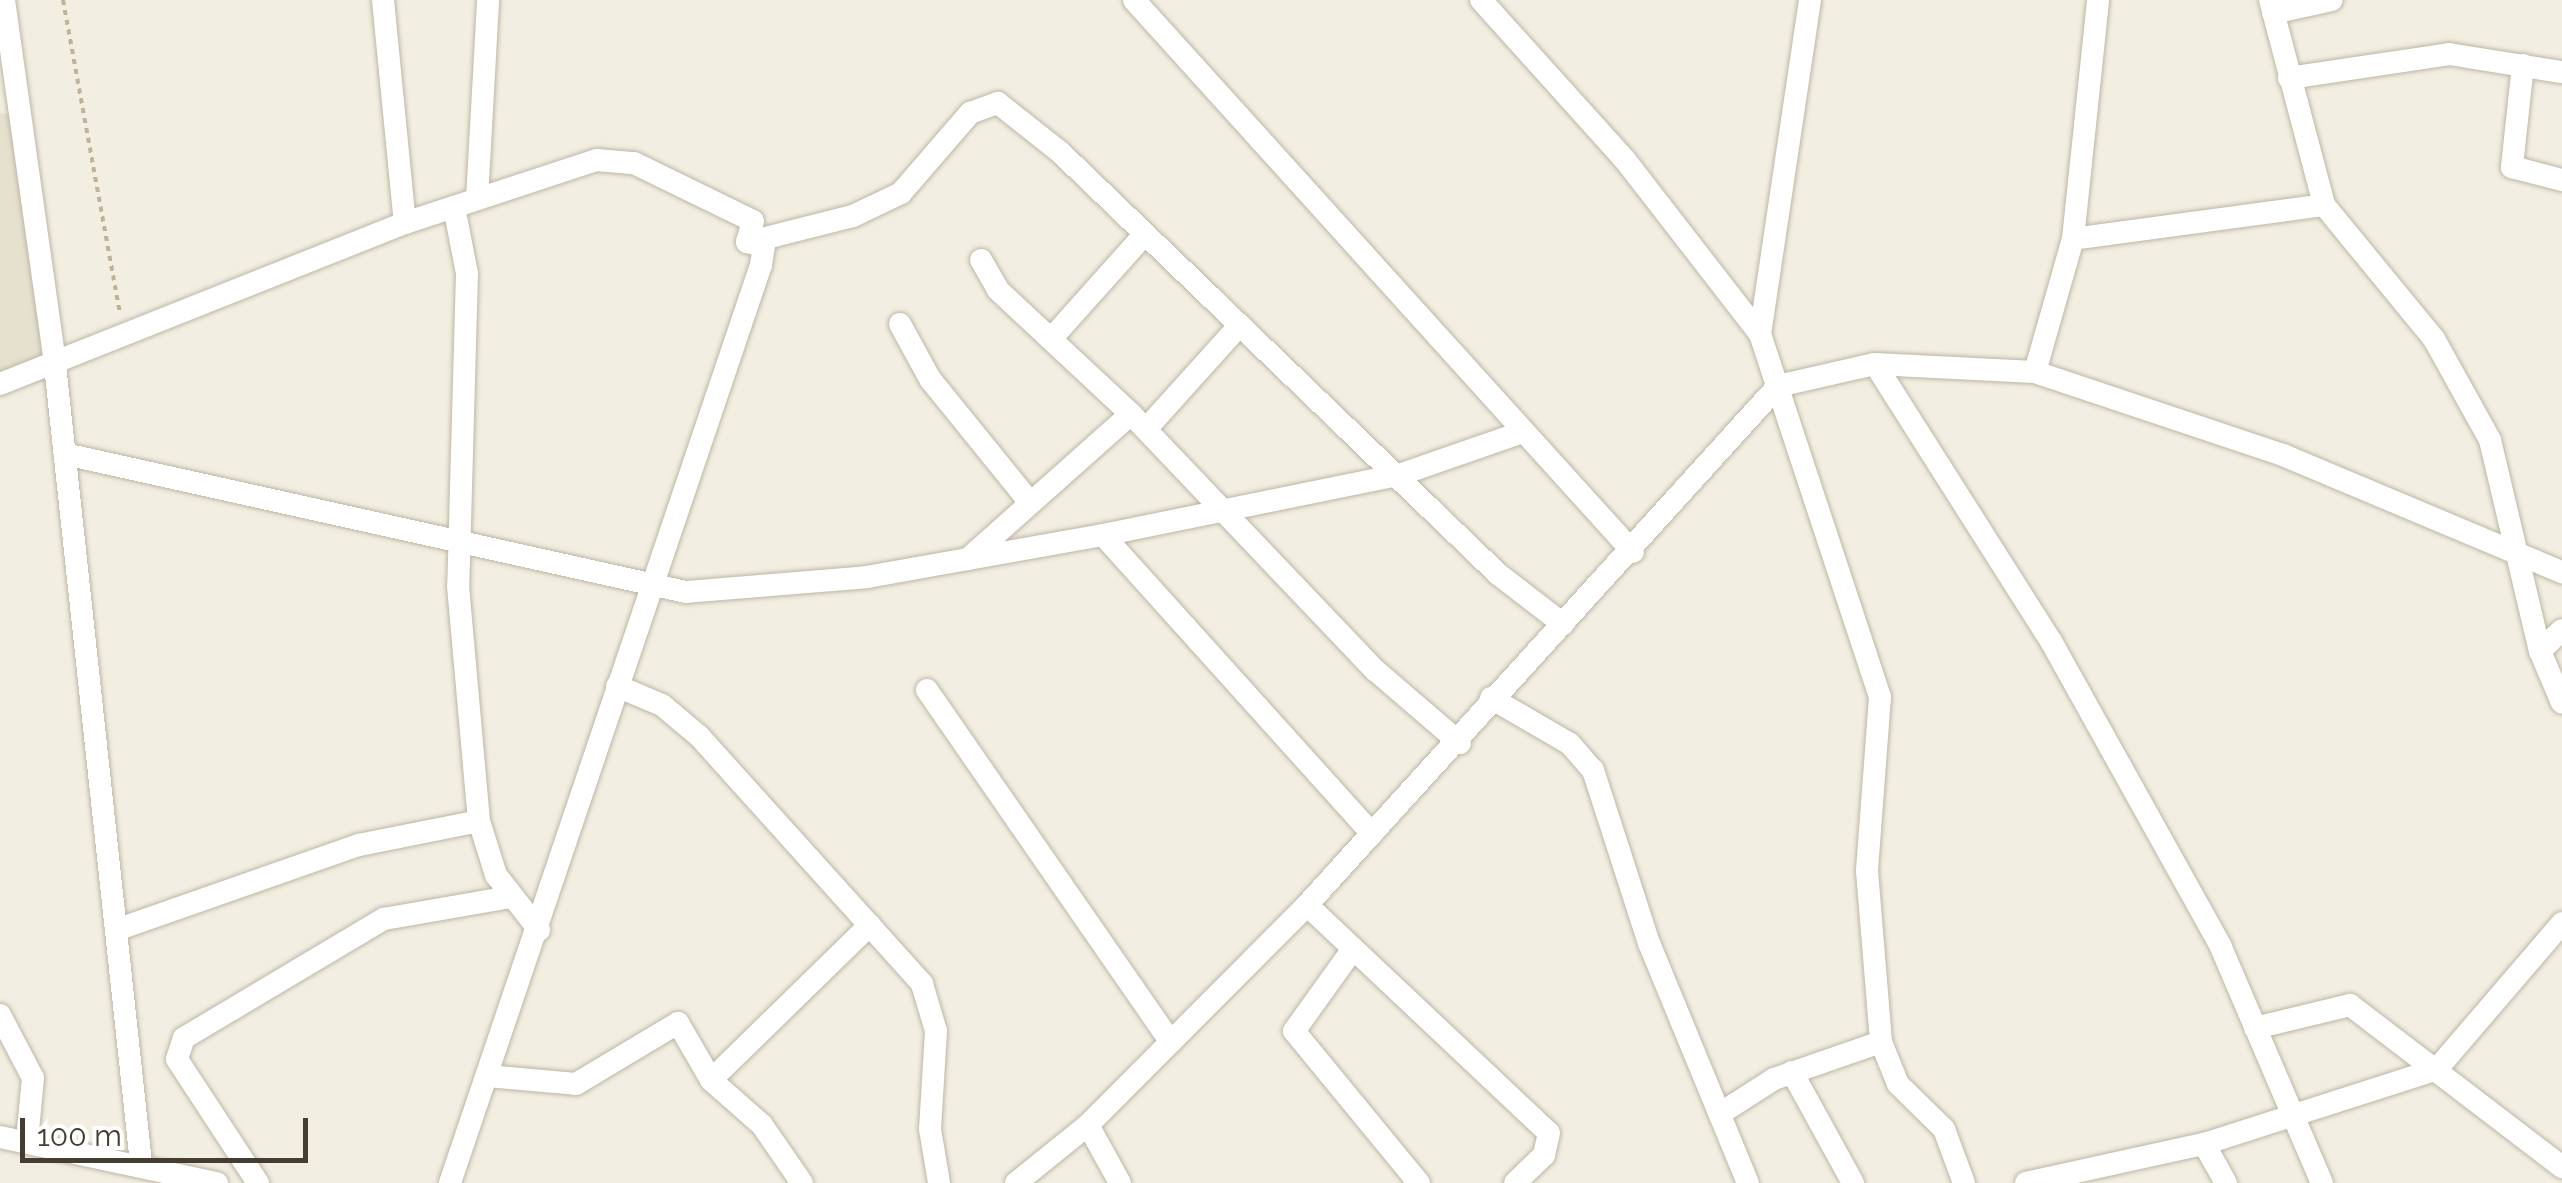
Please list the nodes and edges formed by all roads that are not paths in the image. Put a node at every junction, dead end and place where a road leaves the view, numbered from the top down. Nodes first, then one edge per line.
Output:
1 (4, 0) edge
2 (383, 0) edge
3 (488, 0) edge
4 (1134, 0) edge
5 (1481, 0) edge
6 (1810, 0) edge
7 (2098, 0) edge
8 (2332, 0) edge
9 (2271, 6) edge
10 (2522, 65) junction
11 (2562, 72) edge
12 (2289, 78) junction
13 (2562, 180) edge
14 (465, 203) junction
15 (2324, 206) junction
16 (406, 223) junction
17 (1145, 234) junction
18 (2073, 239) junction
19 (746, 242) junction
20 (981, 260) dead end
21 (900, 324) dead end
22 (1238, 327) junction
23 (1760, 334) junction
24 (1051, 339) junction
25 (1875, 364) junction
26 (55, 365) junction
27 (2035, 372) junction
28 (0, 384) edge
29 (1778, 386) junction
30 (1140, 420) junction
31 (1517, 434) junction
32 (65, 454) junction
33 (1399, 475) junction
34 (1028, 500) junction
35 (1224, 506) junction
36 (1103, 535) junction
37 (457, 540) junction
38 (1633, 552) junction
39 (2515, 554) junction
40 (968, 560) junction
41 (2562, 572) edge
42 (652, 583) junction
43 (1563, 624) junction
44 (2562, 630) edge
45 (2540, 651) junction
46 (617, 686) junction
47 (927, 690) dead end
48 (1491, 698) junction
49 (2562, 703) edge
50 (1460, 743) junction
51 (479, 821) junction
52 (1372, 834) junction
53 (510, 898) junction
54 (1307, 905) junction
55 (2562, 923) edge
56 (870, 925) junction
57 (116, 930) junction
58 (539, 930) junction
59 (1353, 949) junction
60 (0, 1016) edge
61 (2255, 1028) junction
62 (1171, 1042) junction
63 (1881, 1042) junction
64 (2436, 1069) junction
65 (1792, 1072) junction
66 (487, 1076) junction
67 (711, 1080) junction
68 (1721, 1113) junction
69 (2291, 1113) junction
70 (1088, 1125) junction
71 (0, 1138) edge
72 (27, 1140) junction
73 (2204, 1144) junction
74 (142, 1163) junction
75 (2562, 1168) edge
76 (217, 1183) edge
77 (258, 1183) edge
78 (450, 1183) edge
79 (802, 1183) edge
80 (939, 1183) edge
81 (1016, 1183) edge
82 (1120, 1183) edge
83 (1419, 1183) edge
84 (1516, 1183) edge
85 (1748, 1183) edge
86 (1852, 1183) edge
87 (1964, 1183) edge
88 (2026, 1183) edge
89 (2226, 1183) edge
90 (2322, 1183) edge

1 - 26 street
2 - 16 street
3 - 14 street
4 - 31 street
5 - 23 street
6 - 23 street
7 - 18 street
8 - 9 street
9 - 12 street
10 - 11 street
10 - 12 street
10 - 13 street
12 - 15 street
14 - 16 street
14 - 19 street
14 - 37 street
15 - 18 street
15 - 39 street
16 - 26 street
17 - 19 street
17 - 22 street
17 - 24 street
18 - 27 street
19 - 42 street
20 - 24 street
21 - 34 street
22 - 30 street
22 - 33 street
23 - 29 street
24 - 30 street
25 - 27 street
25 - 29 street
25 - 61 street
26 - 28 street
26 - 32 street
27 - 39 street
29 - 38 street
29 - 63 street
30 - 34 street
30 - 35 street
31 - 33 street
31 - 38 street
32 - 37 street
32 - 57 street
33 - 35 street
33 - 43 street
34 - 40 street
35 - 36 street
35 - 50 street
36 - 40 street
36 - 52 street
37 - 42 street
37 - 51 street
38 - 43 street
39 - 41 street
39 - 45 street
40 - 42 street
42 - 46 street
43 - 48 street
44 - 45 street
45 - 49 street
46 - 56 street
46 - 58 street
47 - 62 street
48 - 50 street
48 - 68 street
50 - 52 street
51 - 53 street
51 - 57 street
52 - 54 street
53 - 58 street
53 - 77 street
54 - 59 street
54 - 62 street
55 - 64 street
56 - 67 street
56 - 80 street
57 - 74 street
58 - 66 street
59 - 83 street
59 - 84 street
60 - 72 street
61 - 64 street
61 - 69 street
62 - 70 street
63 - 65 street
63 - 87 street
64 - 69 street
64 - 75 street
65 - 68 street
65 - 86 street
66 - 67 street
66 - 78 street
67 - 79 street
68 - 85 street
69 - 73 street
69 - 90 street
70 - 81 street
70 - 82 street
71 - 72 street
72 - 74 street
73 - 88 street
73 - 89 street
74 - 76 street

